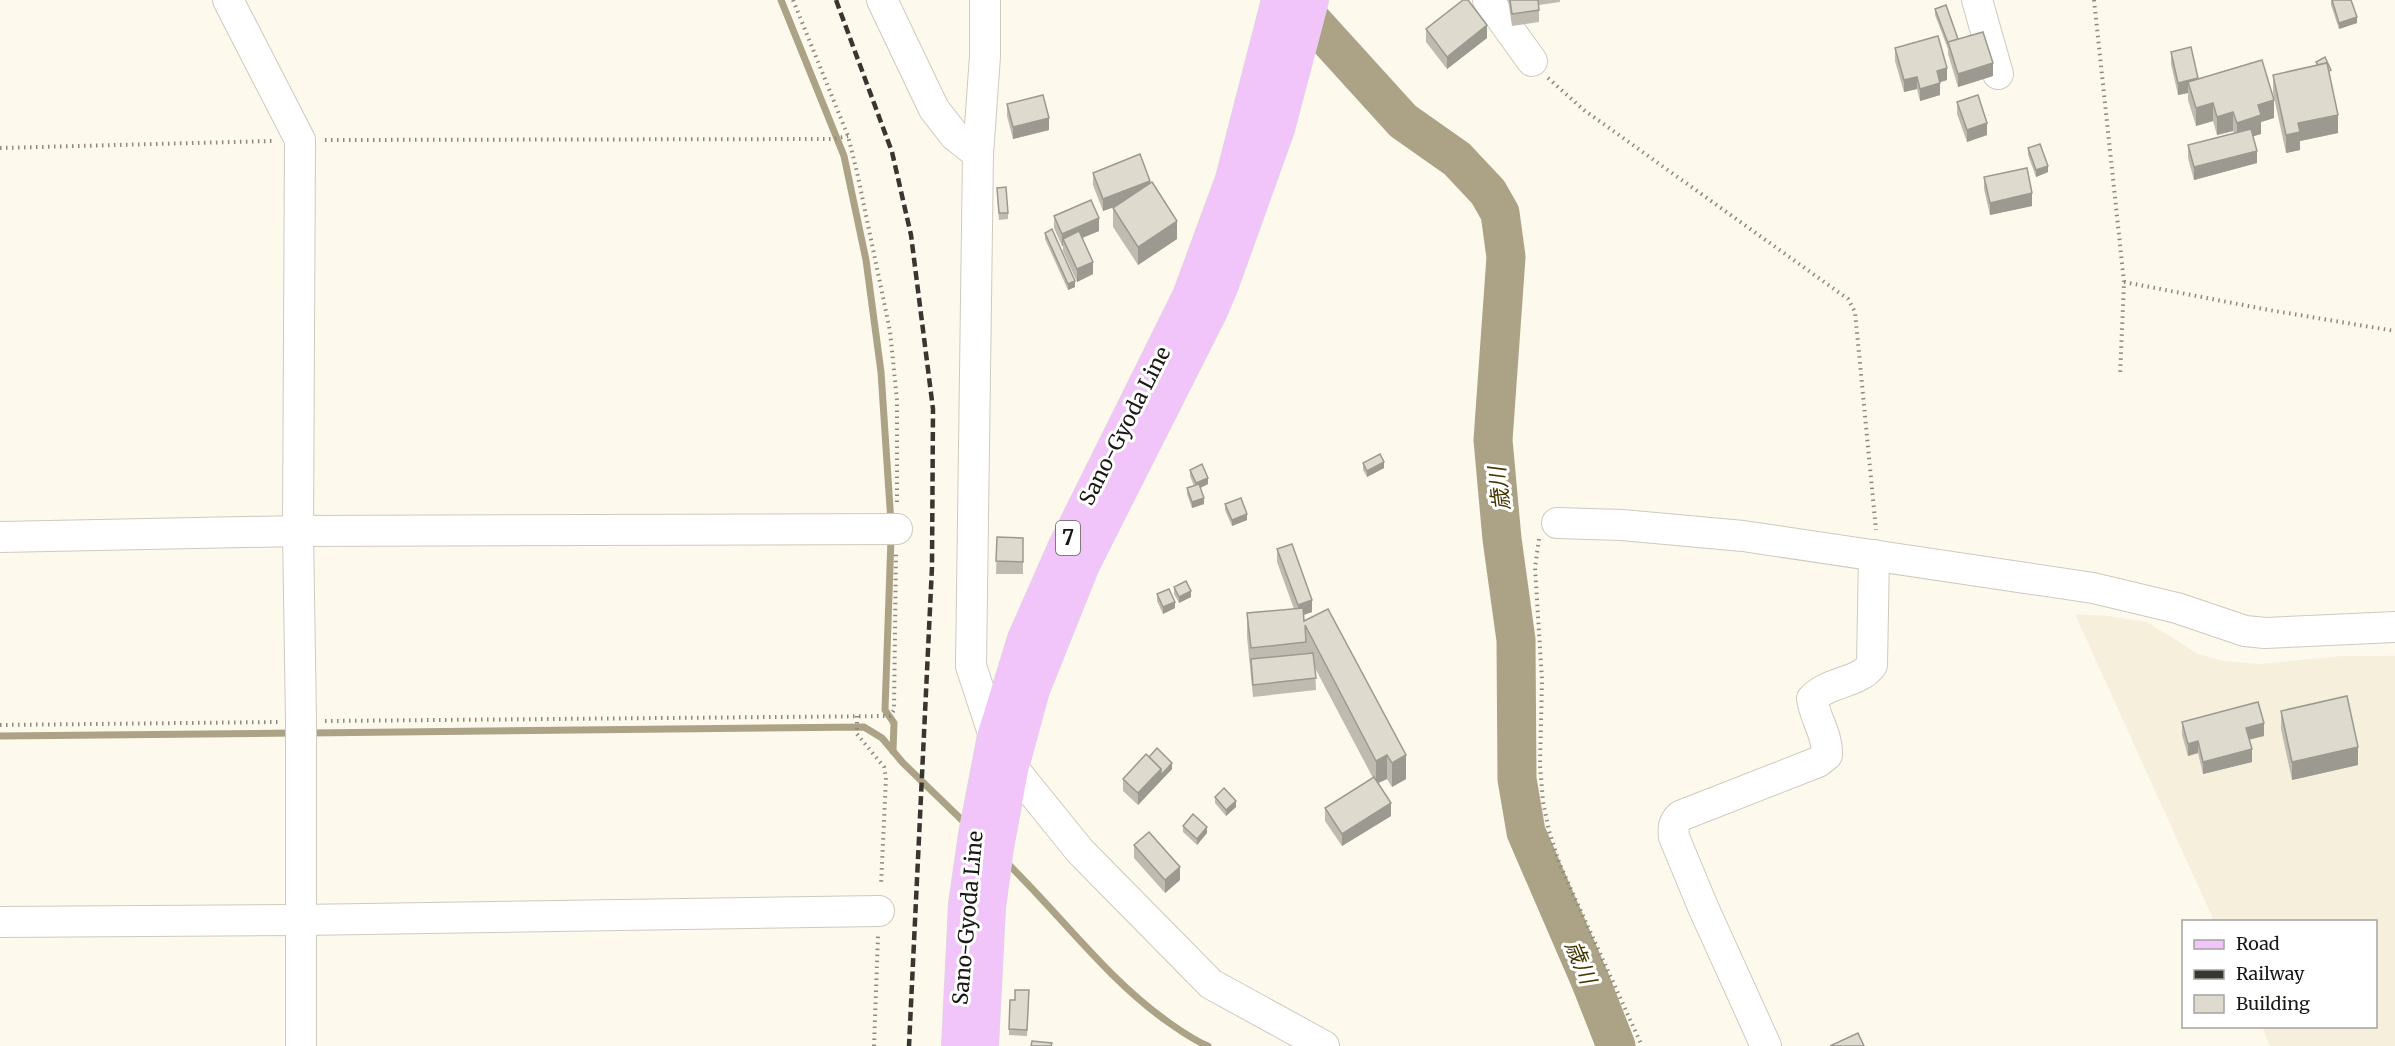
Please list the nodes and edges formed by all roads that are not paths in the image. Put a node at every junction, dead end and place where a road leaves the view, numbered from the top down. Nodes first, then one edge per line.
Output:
1 (228, 0) edge
2 (882, 0) edge
3 (985, 0) edge
4 (1278, 0) edge
5 (1312, 0) edge
6 (1488, 0) edge
7 (1977, 0) edge
8 (1532, 61) road end
9 (1998, 74) dead end
10 (978, 154) junction
11 (1557, 523) road end
12 (897, 529) dead end
13 (298, 531) junction
14 (0, 537) edge
15 (1874, 555) junction
16 (2395, 627) edge
17 (993, 736) junction
18 (1012, 767) junction
19 (879, 910) road end
20 (301, 920) junction
21 (0, 921) edge
22 (301, 1046) edge
23 (958, 1046) edge
24 (982, 1046) edge
25 (1323, 1046) edge
26 (1766, 1046) edge

1 - 13 street
2 - 10 street
3 - 10 street
4 - 17 main road, Sano-Gyoda Line / 7
5 - 18 main road, Sano-Gyoda Line / 7
6 - 8 street
7 - 9 street
10 - 17 street
11 - 15 street
12 - 13 street
13 - 14 street
13 - 20 street
15 - 16 street
15 - 26 street
17 - 18 street
17 - 23 main road, Sano-Gyoda Line / 7
18 - 24 main road, Sano-Gyoda Line / 7
18 - 25 street
19 - 20 street
20 - 21 street
20 - 22 street

